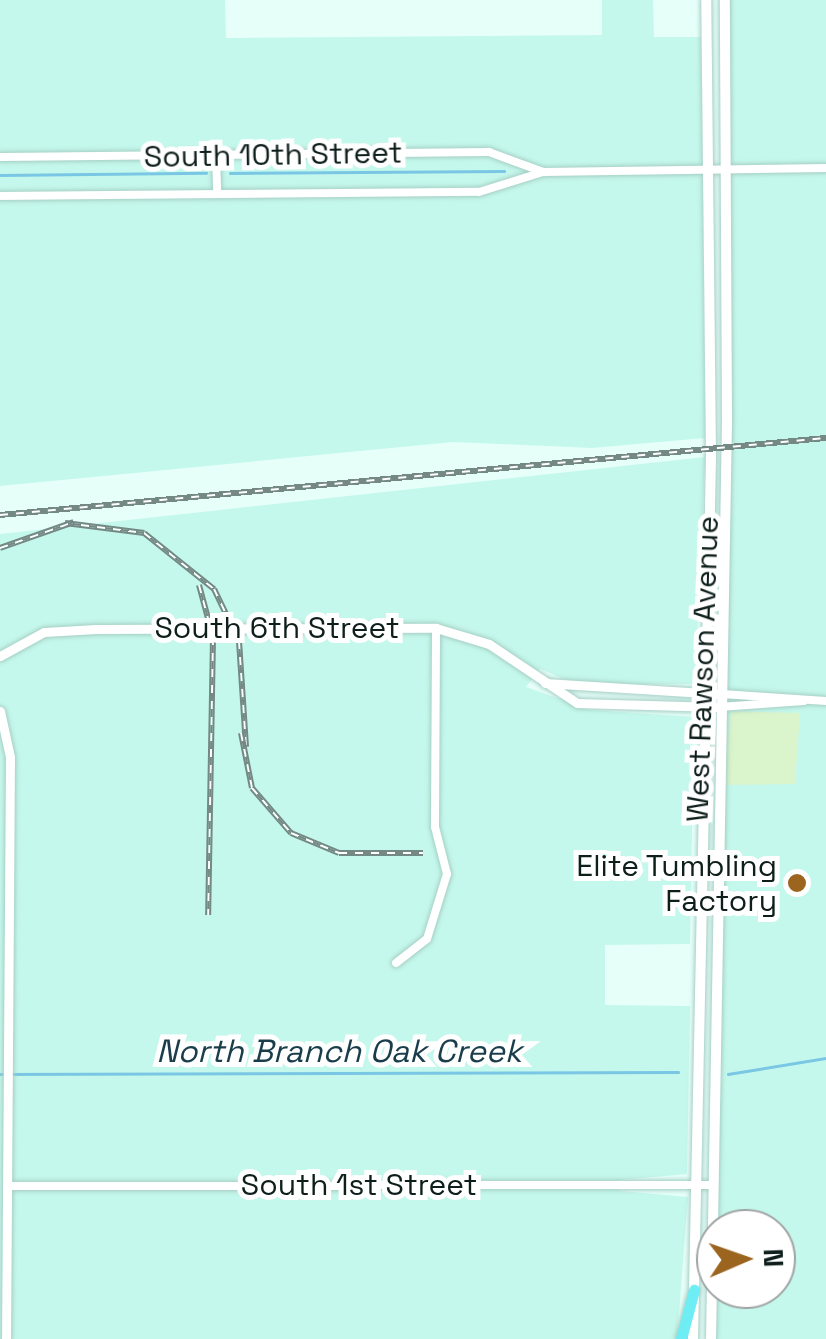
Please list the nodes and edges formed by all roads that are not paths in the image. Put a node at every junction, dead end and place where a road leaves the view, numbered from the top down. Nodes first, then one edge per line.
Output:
1 (706, 0) edge
2 (725, 0) edge
3 (706, 37) junction
4 (724, 38) junction
5 (216, 157) junction
6 (0, 158) edge
7 (826, 168) edge
8 (725, 169) junction
9 (707, 170) junction
10 (543, 172) junction
11 (217, 194) junction
12 (0, 196) edge
13 (436, 628) junction
14 (0, 656) edge
15 (545, 683) junction
16 (702, 694) junction
17 (720, 700) junction
18 (826, 701) edge
19 (701, 707) junction
20 (0, 712) edge
21 (396, 963) dead end
22 (696, 970) junction
23 (714, 970) junction
24 (694, 1185) junction
25 (712, 1185) junction
26 (7, 1186) junction
27 (694, 1290) junction
28 (6, 1339) edge
29 (681, 1339) edge
30 (694, 1339) edge
31 (710, 1339) edge

1 - 3 main road, West Rawson Avenue
2 - 4 main road, West Rawson Avenue
3 - 4 main road
3 - 9 main road, West Rawson Avenue
4 - 8 main road, West Rawson Avenue
5 - 6 street, South 10th Street
5 - 10 street, South 10th Street
5 - 11 street
7 - 8 street, South 10th Street
8 - 9 street, South 10th Street
8 - 17 main road, West Rawson Avenue
9 - 10 street, South 10th Street
9 - 16 main road, West Rawson Avenue
10 - 11 street, South 10th Street
11 - 12 street, South 10th Street
13 - 14 street, South 6th Street
13 - 15 street, South 6th Street
13 - 21 street
15 - 16 street, South 6th Street
15 - 19 street, South 6th Street
16 - 17 street, South 6th Street
16 - 19 main road, West Rawson Avenue
17 - 18 street, South 6th Street
17 - 19 street, South 6th Street
17 - 23 main road, West Rawson Avenue
19 - 22 main road, West Rawson Avenue
20 - 26 street
22 - 23 main road
22 - 24 main road, West Rawson Avenue
23 - 25 main road, West Rawson Avenue
24 - 25 street, South 1st Street
24 - 26 street, South 1st Street
24 - 27 main road, West Rawson Avenue
25 - 31 main road, West Rawson Avenue
26 - 28 street
27 - 29 main road
27 - 30 main road, West Rawson Avenue

